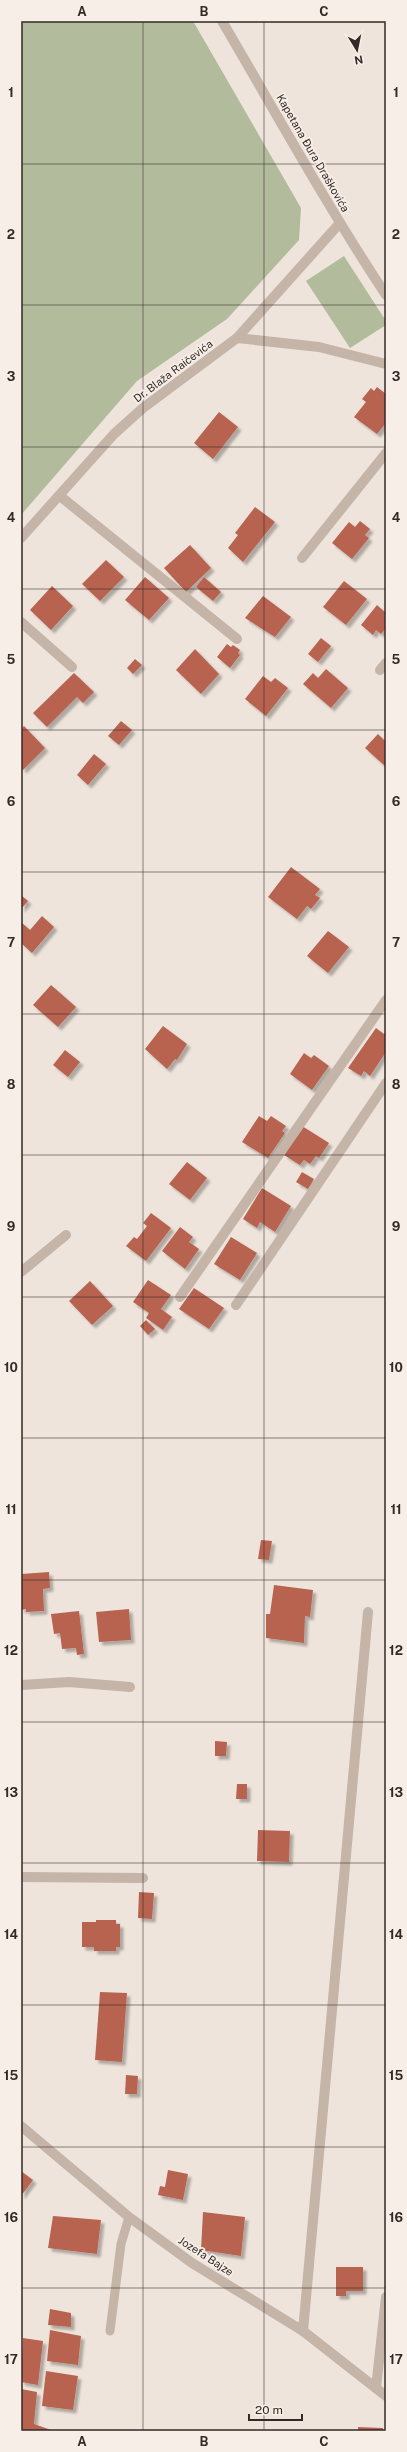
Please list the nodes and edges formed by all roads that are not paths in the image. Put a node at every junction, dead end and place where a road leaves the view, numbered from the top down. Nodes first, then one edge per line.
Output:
1 (222, 21) edge
2 (339, 224) junction
3 (386, 295) edge
4 (237, 338) junction
5 (386, 364) edge
6 (386, 453) edge
7 (60, 496) junction
8 (21, 538) edge
9 (302, 558) dead end
10 (21, 622) edge
11 (238, 639) dead end
12 (72, 667) dead end
13 (386, 1000) edge
14 (386, 1083) edge
15 (66, 1235) dead end
16 (21, 1272) edge
17 (180, 1298) dead end
18 (236, 1305) dead end
19 (368, 1612) dead end
20 (21, 1685) edge
21 (130, 1687) dead end
22 (21, 1877) edge
23 (143, 1878) dead end
24 (21, 2126) edge
25 (129, 2217) junction
26 (386, 2297) edge
27 (110, 2331) dead end
28 (303, 2331) junction
29 (376, 2388) junction
30 (386, 2396) edge

1 - 2 street, Kapetana Đura Draškovića
2 - 3 street, Kapetana Đura Draškovića
2 - 4 street, Dr. Blaža Raičevića
4 - 5 street
4 - 7 street, Dr. Blaža Raičevića
6 - 9 street
7 - 8 street, Dr. Blaža Raičevića
7 - 11 street
10 - 12 street
13 - 17 street
14 - 18 street
15 - 16 street
19 - 28 street
20 - 21 street
22 - 23 street
24 - 25 street, Jozefa Bajze
25 - 27 lane
25 - 28 street, Jozefa Bajze
26 - 29 street
28 - 29 street, Jozefa Bajze
29 - 30 street, Jozefa Bajze

